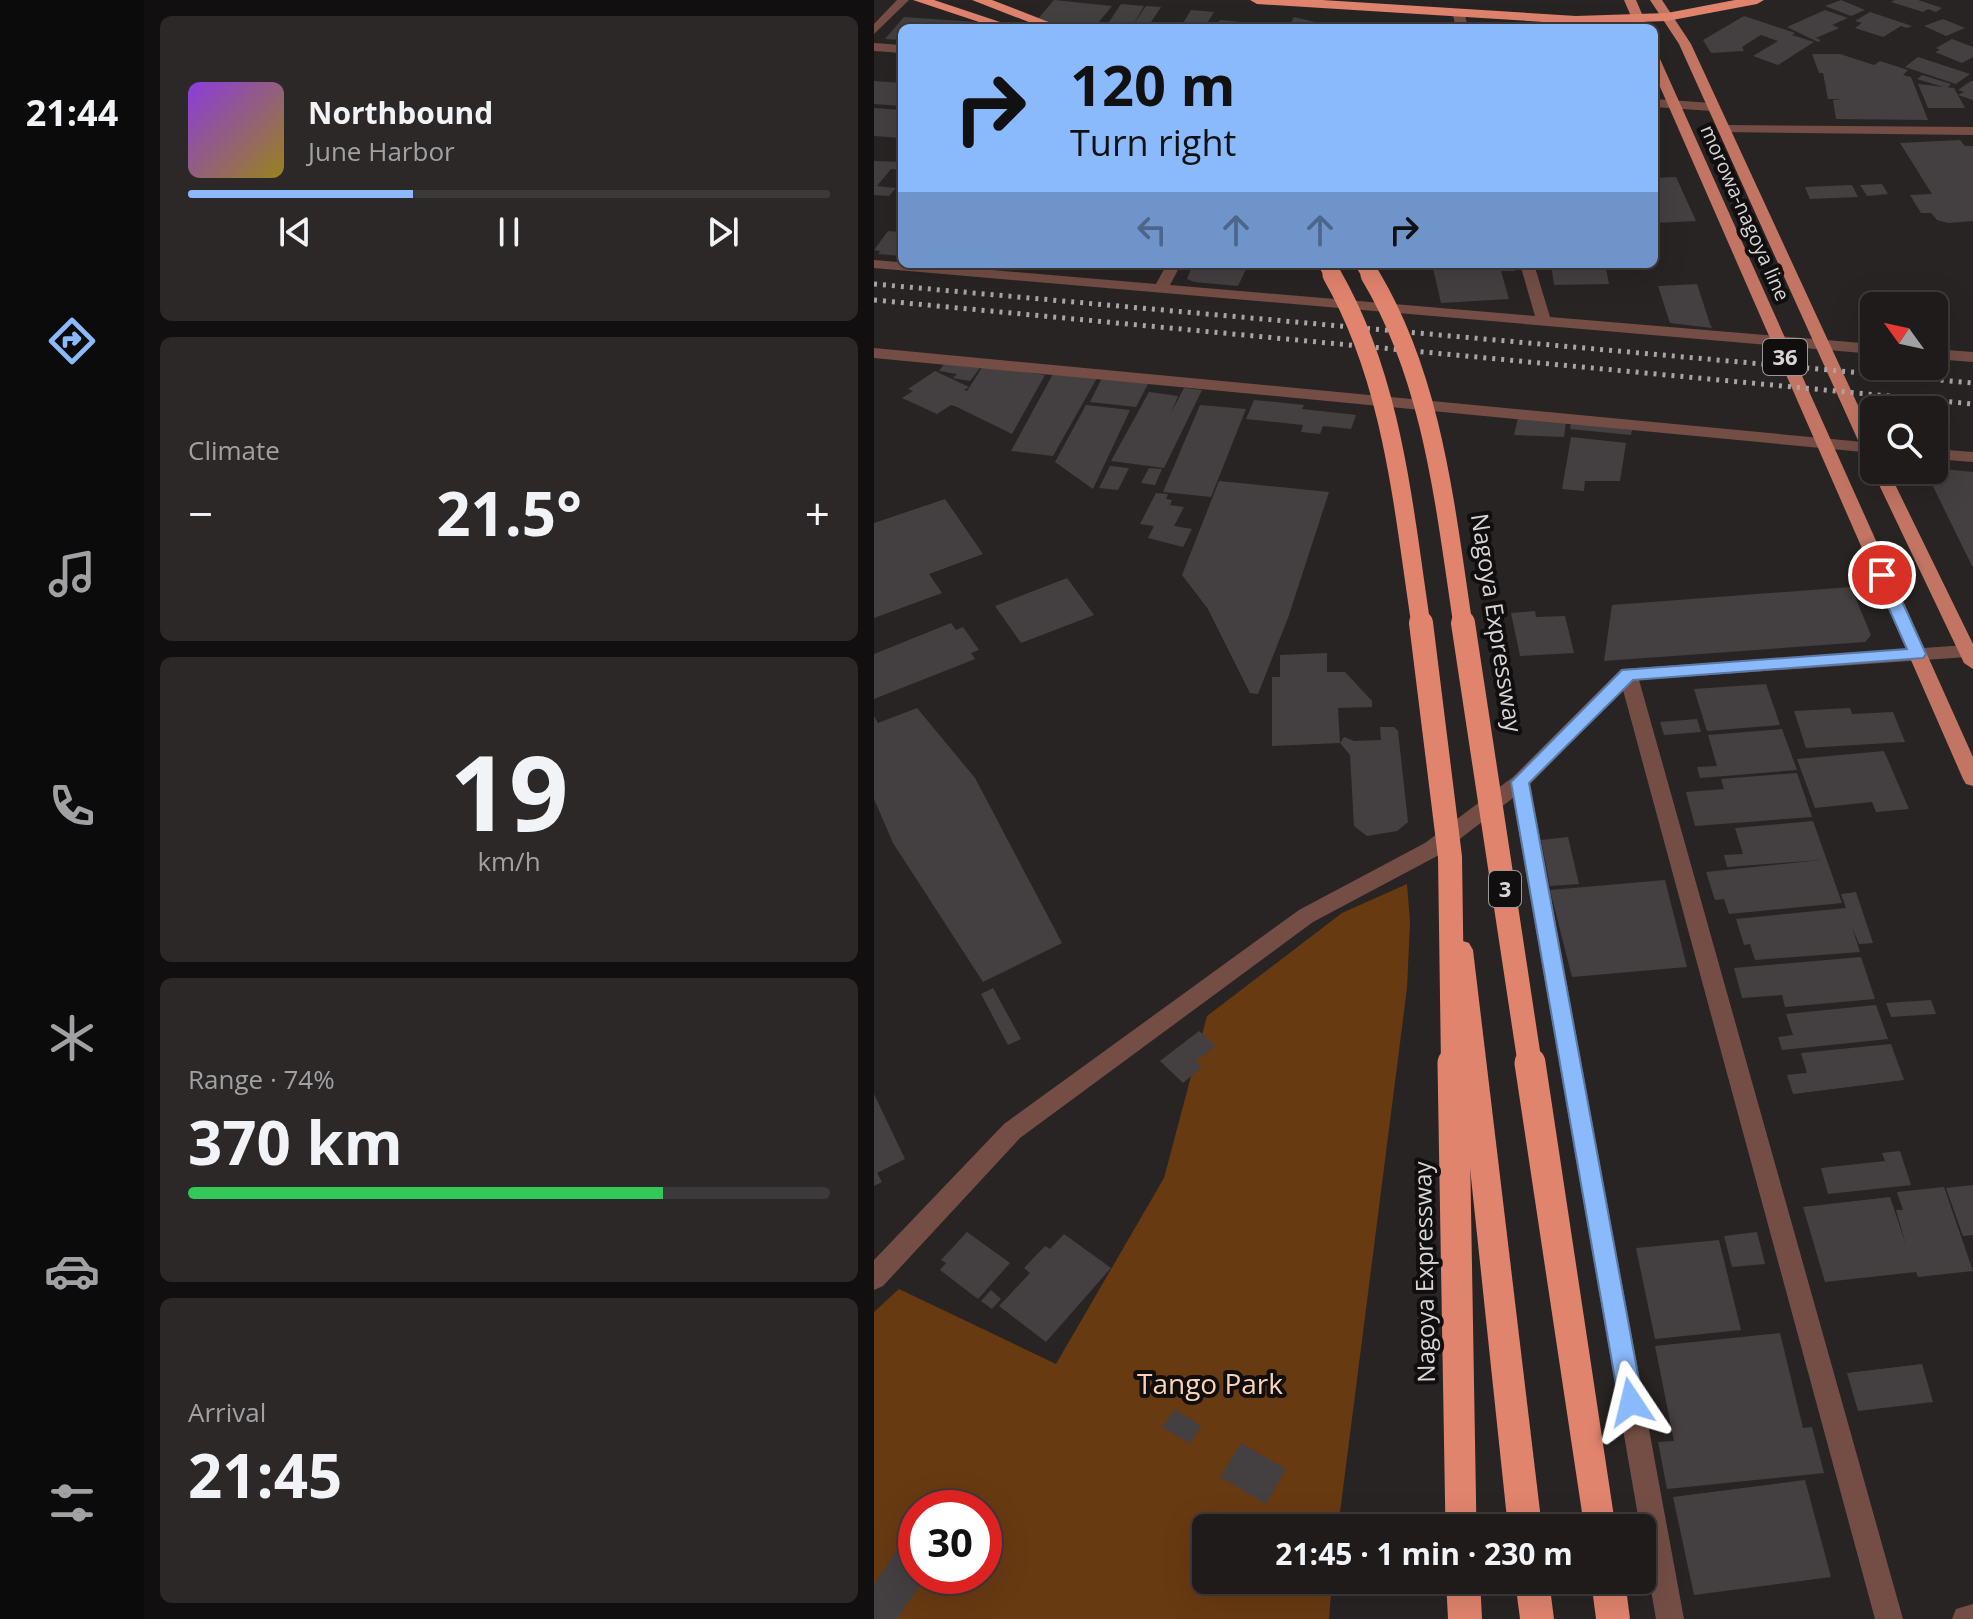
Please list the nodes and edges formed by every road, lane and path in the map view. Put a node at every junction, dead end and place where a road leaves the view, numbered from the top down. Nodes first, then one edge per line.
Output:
1 (903, 0) edge
2 (920, 0) edge
3 (979, 0) edge
4 (1257, 0) edge
5 (1630, 0) edge
6 (1656, 0) edge
7 (1757, 0) edge
8 (1667, 17) junction
9 (1460, 21) edge
10 (1640, 23) edge
11 (998, 24) edge
12 (1046, 24) edge
13 (874, 31) edge
14 (874, 47) edge
15 (898, 49) edge
16 (1658, 69) edge
17 (1658, 103) edge
18 (1672, 104) junction
19 (1712, 107) junction
20 (1724, 129) junction
21 (1973, 131) edge
22 (874, 264) edge
23 (898, 265) edge
24 (966, 268) edge
25 (1172, 268) edge
26 (1328, 268) edge
27 (1365, 268) edge
28 (1528, 268) edge
29 (1012, 270) edge
30 (1161, 288) junction
31 (1544, 323) junction
32 (1778, 341) junction
33 (1825, 345) junction
34 (1860, 348) edge
35 (874, 353) edge
36 (1948, 355) edge
37 (1973, 357) edge
38 (1860, 424) edge
39 (1824, 443) junction
40 (1860, 449) edge
41 (1948, 455) edge
42 (1973, 457) edge
43 (1887, 484) edge
44 (1918, 654) junction
45 (1970, 657) edge
46 (1628, 674) junction
47 (1973, 779) edge
48 (1520, 782) junction
49 (1450, 857) junction
50 (874, 1278) edge
51 (1461, 1514) edge
52 (1523, 1514) edge
53 (1598, 1514) edge
54 (1464, 1594) edge
55 (1534, 1594) edge
56 (1610, 1594) edge
57 (1973, 1618) edge
58 (1465, 1619) edge
59 (1537, 1619) edge
60 (1613, 1619) edge
61 (1670, 1619) edge
62 (1889, 1619) edge
63 (1966, 1619) edge

1 - 13 street
2 - 11 highway
3 - 12 highway
4 - 9 highway
5 - 10 main road
6 - 8 main road, morowa-nagoya line / 36
7 - 8 highway
8 - 10 highway
8 - 19 main road, morowa-nagoya line / 36
9 - 10 highway
14 - 15 street
16 - 18 main road, morowa-nagoya line / 36
17 - 18 street
18 - 19 street
18 - 32 main road, morowa-nagoya line / 36
19 - 20 main road, morowa-nagoya line / 36
20 - 21 street
20 - 33 main road, morowa-nagoya line / 36
22 - 23 street
24 - 29 street
25 - 30 street
26 - 49 highway, Nagoya Expressway, bridge
27 - 53 highway, Nagoya Expressway / 3, bridge
28 - 31 street
29 - 30 street
30 - 31 street
31 - 32 street
32 - 33 street
32 - 39 main road, morowa-nagoya line / 36
33 - 34 street
33 - 38 main road, morowa-nagoya line / 36
35 - 39 street
36 - 37 street
39 - 40 street
39 - 44 main road, morowa-nagoya line / 36
41 - 42 street
43 - 45 main road
44 - 45 street
44 - 46 street
44 - 47 main road, morowa-nagoya line / 36
46 - 48 street
46 - 62 street
48 - 50 street
48 - 61 street
49 - 51 highway, Nagoya Expressway, bridge
49 - 52 highway, bridge
54 - 58 highway
55 - 59 highway
56 - 60 highway
57 - 63 street

